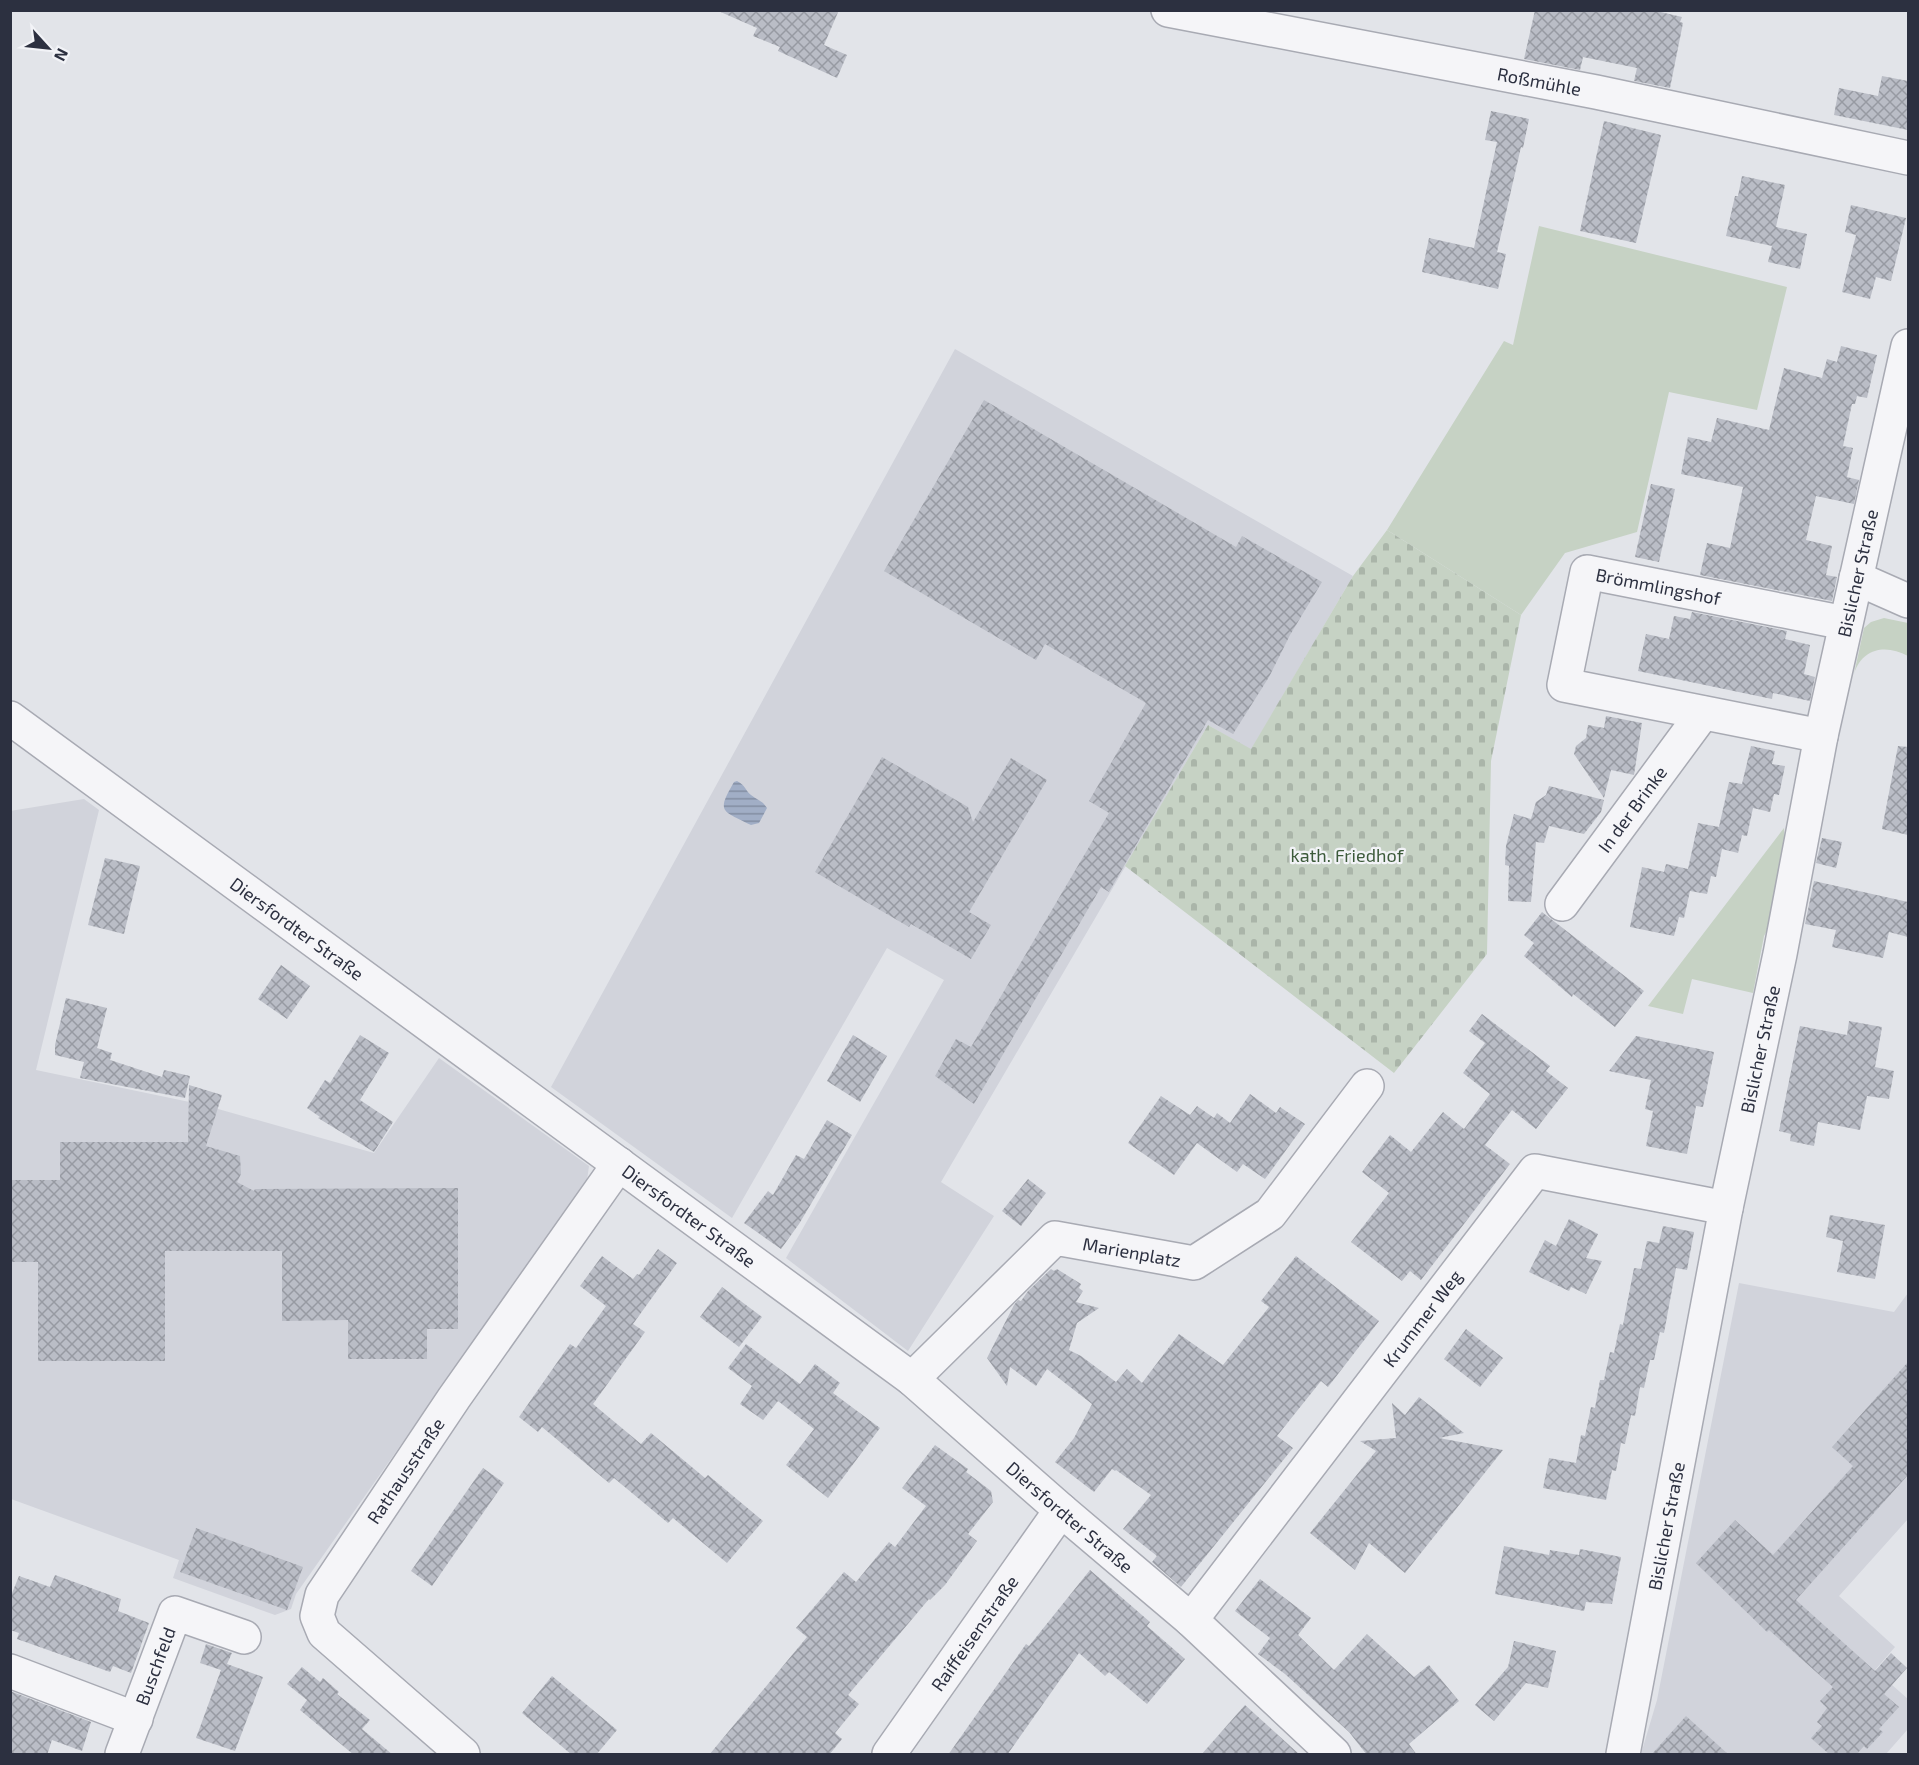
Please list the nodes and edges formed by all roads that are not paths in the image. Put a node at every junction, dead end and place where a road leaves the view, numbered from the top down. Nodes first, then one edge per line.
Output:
1 (1168, 10) edge
2 (1908, 158) edge
3 (1908, 346) edge
4 (1856, 578) junction
5 (1908, 601) edge
6 (1845, 623) junction
7 (1704, 713) junction
8 (10, 718) edge
9 (1821, 736) junction
10 (1562, 904) dead end
11 (1367, 1086) dead end
12 (619, 1164) junction
13 (1726, 1208) junction
14 (912, 1379) junction
15 (1061, 1510) junction
16 (1191, 1620) junction
17 (244, 1637) dead end
18 (10, 1671) edge
19 (136, 1719) junction
20 (122, 1755) edge
21 (464, 1755) edge
22 (889, 1755) edge
23 (1334, 1755) edge
24 (1623, 1755) edge

1 - 2 street, Roßmühle
3 - 4 street, Bislicher Straße
4 - 5 street
4 - 6 street, Bislicher Straße
6 - 7 street, Brömmlingshof
6 - 9 street, Bislicher Straße
7 - 9 street
7 - 10 street, In der Brinke
8 - 12 street, Diersfordter Straße
9 - 13 street, Bislicher Straße
11 - 14 street, Marienplatz
12 - 14 street, Diersfordter Straße
12 - 21 street, Rathausstraße
13 - 16 street, Krummer Weg
13 - 24 street, Bislicher Straße
14 - 15 street, Diersfordter Straße
15 - 16 street, Diersfordter Straße
15 - 22 street, Raiffeisenstraße
16 - 23 street, Diersfordter Straße
17 - 19 street, Buschfeld
18 - 19 street, Buschfeld
19 - 20 street, Buschfeld

